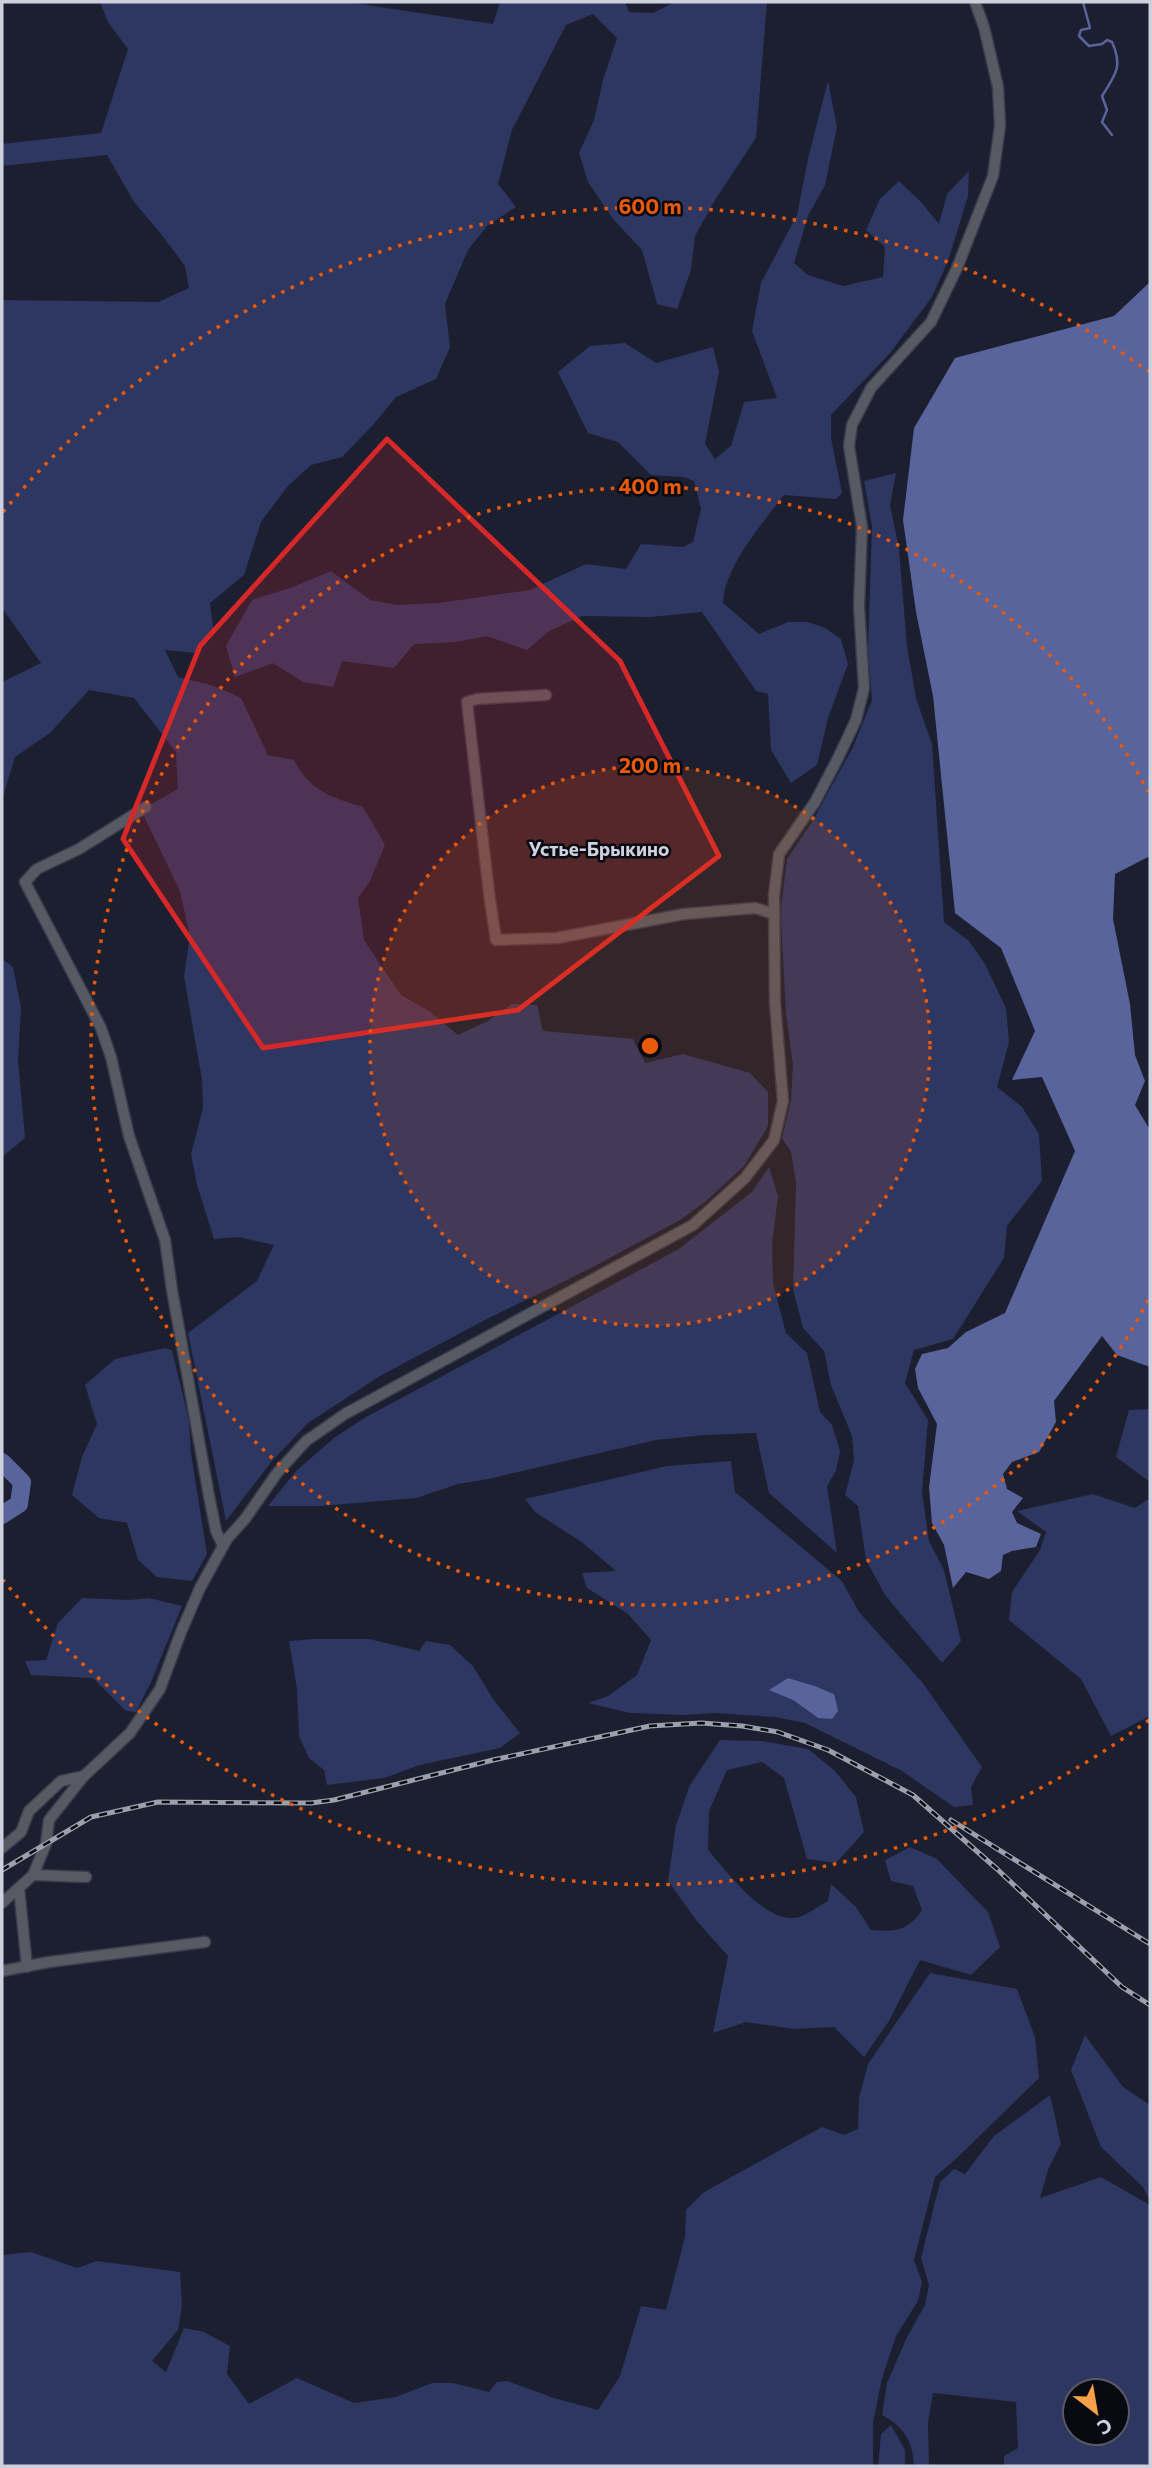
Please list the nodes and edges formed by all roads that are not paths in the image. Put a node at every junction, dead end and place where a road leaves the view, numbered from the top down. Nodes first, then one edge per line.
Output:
1 (975, 2) edge
2 (546, 695) dead end
3 (146, 807) dead end
4 (774, 914) junction
5 (223, 1546) junction
6 (84, 1776) junction
7 (2, 1848) edge
8 (33, 1875) junction
9 (86, 1877) dead end
10 (19, 1888) junction
11 (2, 1903) edge
12 (205, 1942) dead end
13 (27, 1966) junction
14 (2, 1971) edge

1 - 4 street
2 - 4 street
3 - 5 street
4 - 5 street
5 - 6 street
6 - 7 street
6 - 8 street
8 - 9 street
8 - 10 street
10 - 11 street
10 - 13 street
12 - 13 street
13 - 14 street

